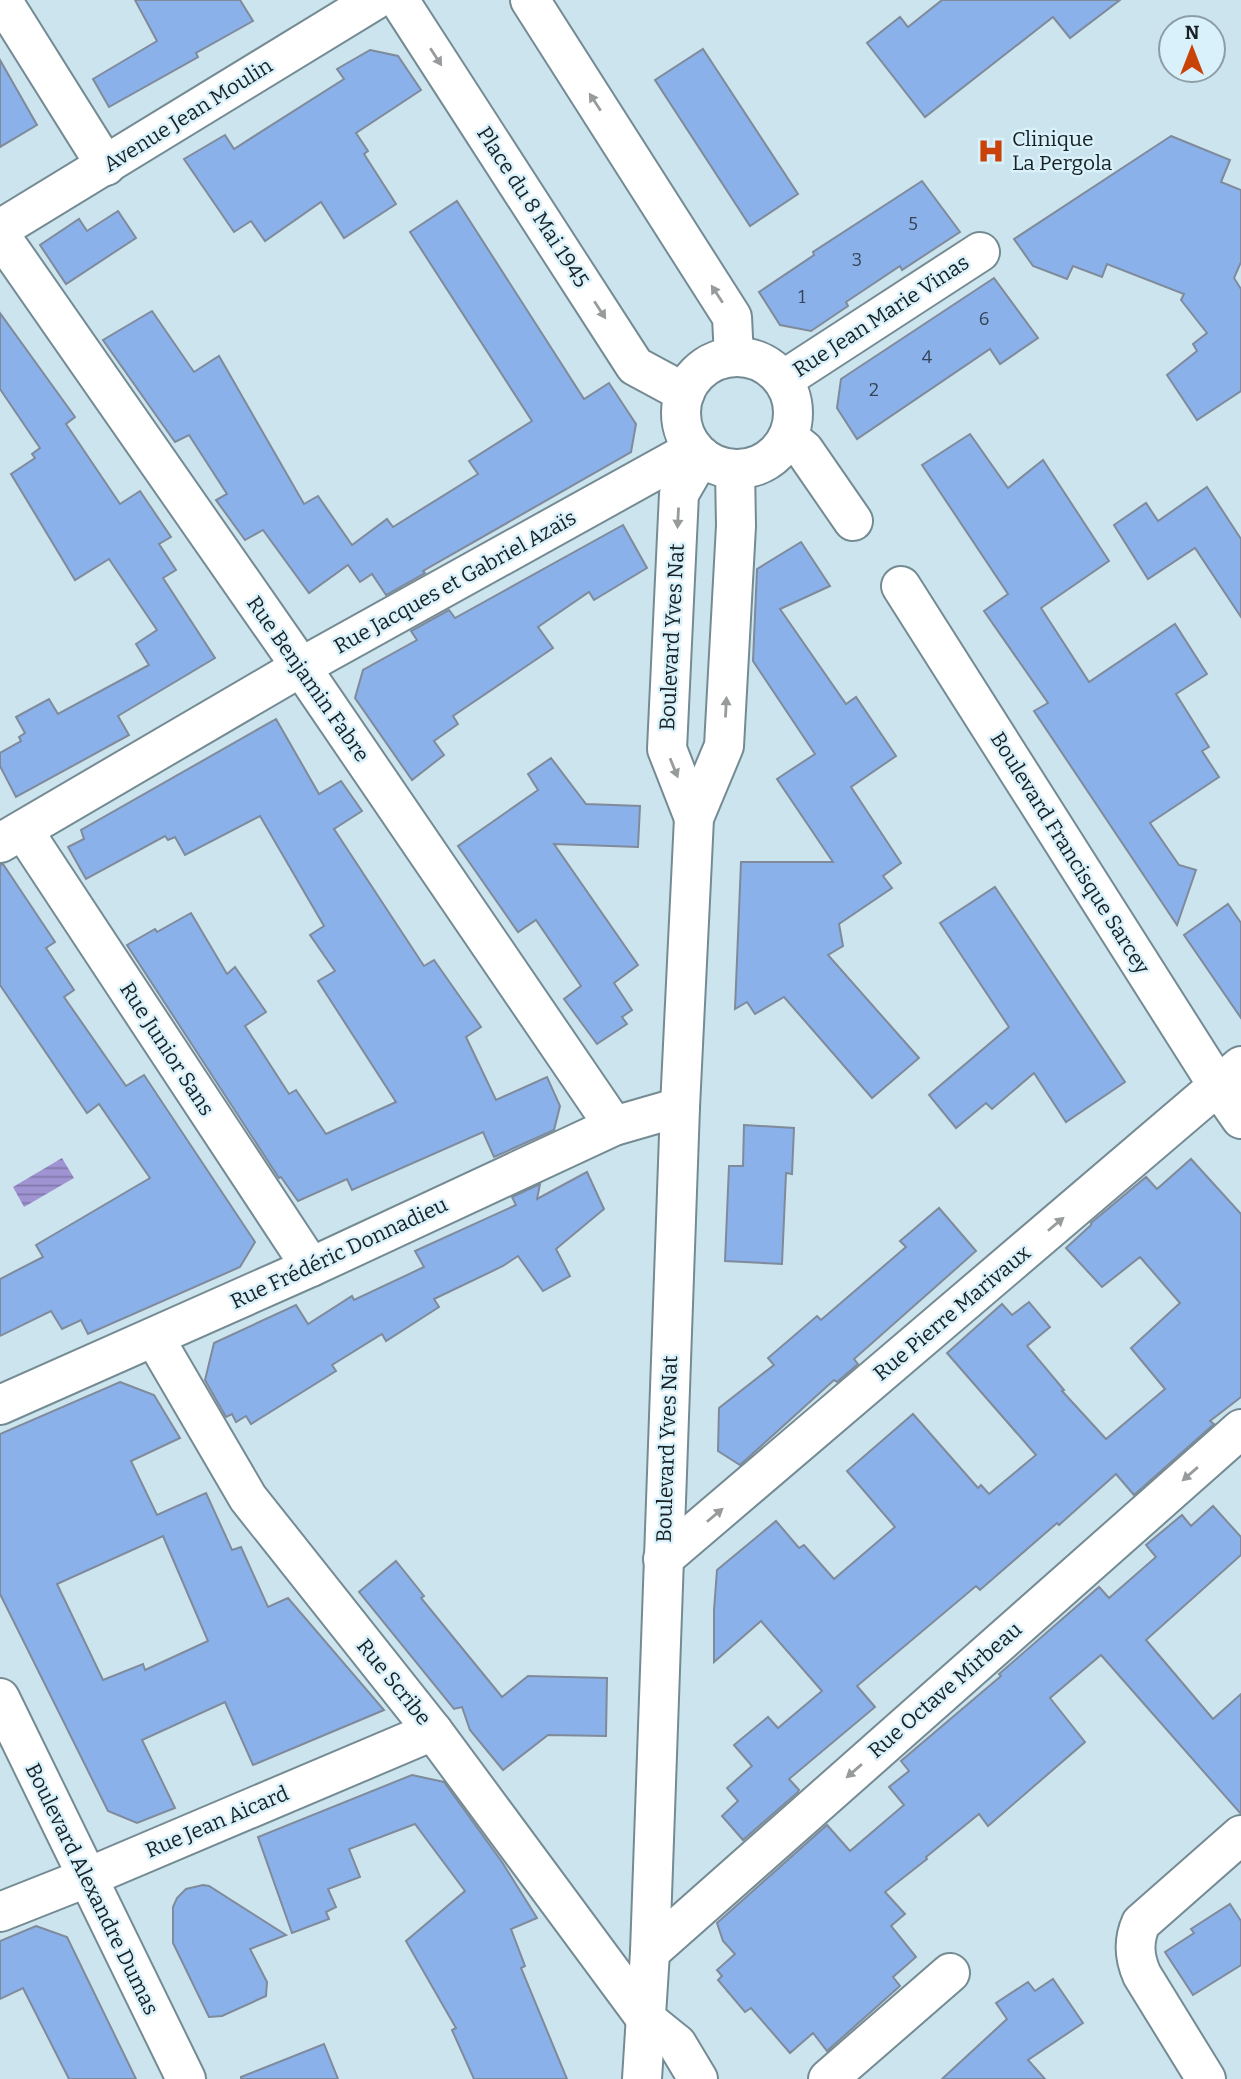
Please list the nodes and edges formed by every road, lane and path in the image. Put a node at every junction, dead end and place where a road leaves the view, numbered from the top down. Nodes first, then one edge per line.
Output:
1 (2, 0) edge
2 (375, 0) edge
3 (399, 0) edge
4 (530, 0) edge
5 (336, 10) edge
6 (106, 166) junction
7 (0, 229) edge
8 (0, 235) edge
9 (979, 252) dead end
10 (733, 358) junction
11 (783, 380) junction
12 (685, 393) junction
13 (788, 437) junction
14 (710, 458) junction
15 (853, 521) dead end
16 (901, 586) dead end
17 (300, 667) junction
18 (694, 818) junction
19 (11, 837) edge
20 (1229, 1076) edge
21 (680, 1107) junction
22 (1241, 1119) edge
23 (614, 1126) junction
24 (311, 1267) junction
25 (154, 1337) junction
26 (0, 1405) edge
27 (1241, 1429) edge
28 (663, 1559) junction
29 (0, 1698) edge
30 (433, 1731) junction
31 (1241, 1835) edge
32 (86, 1878) junction
33 (0, 1912) edge
34 (650, 1952) junction
35 (950, 1973) dead end
36 (646, 2019) junction
37 (186, 2079) edge
38 (642, 2079) edge
39 (698, 2079) edge
40 (828, 2079) edge
41 (1206, 2079) edge

1 - 6 street
2 - 5 street, Avenue Jean Moulin
3 -> 12 street, Place du 8 Mai 1945
10 -> 4 street
5 - 6 street, Avenue Jean Moulin
6 - 7 street, Avenue Jean Moulin
8 - 17 street, Rue Benjamin Fabre
9 - 11 street, Rue Jean Marie Vinas
10 - 11 street
10 - 12 street
11 - 13 street
12 - 14 street
13 - 14 street
13 - 15 street
14 - 17 street, Rue Jacques et Gabriel Azaïs
18 -> 14 street, Boulevard Yves Nat
14 -> 18 street, Boulevard Yves Nat
16 - 20 street, Boulevard Francisque Sarcey
17 - 19 street, Rue Jacques et Gabriel Azaïs
17 - 23 street, Rue Benjamin Fabre
18 - 21 street, Boulevard Yves Nat
19 - 24 street, Rue Junior Sans
20 - 22 street, Boulevard Francisque Sarcey
28 -> 20 street, Rue Pierre Marivaux
21 - 23 street, Rue Frédéric Donnadieu
21 - 28 street, Boulevard Yves Nat
23 - 24 street, Rue Frédéric Donnadieu
24 - 25 street, Rue Frédéric Donnadieu
25 - 26 street, Rue Frédéric Donnadieu
25 - 30 street, Rue Scribe
27 -> 34 street, Rue Octave Mirbeau
28 - 34 street, Boulevard Yves Nat
29 - 32 street, Boulevard Alexandre Dumas
30 - 32 street, Rue Jean Aicard
30 - 36 street, Rue Scribe
31 - 41 street
32 - 33 street, Rue Jean Aicard
32 - 37 street, Boulevard Alexandre Dumas
34 - 36 street, Boulevard Yves Nat
35 - 40 street
36 - 38 street, Boulevard Yves Nat
36 - 39 street, Rue Scribe

